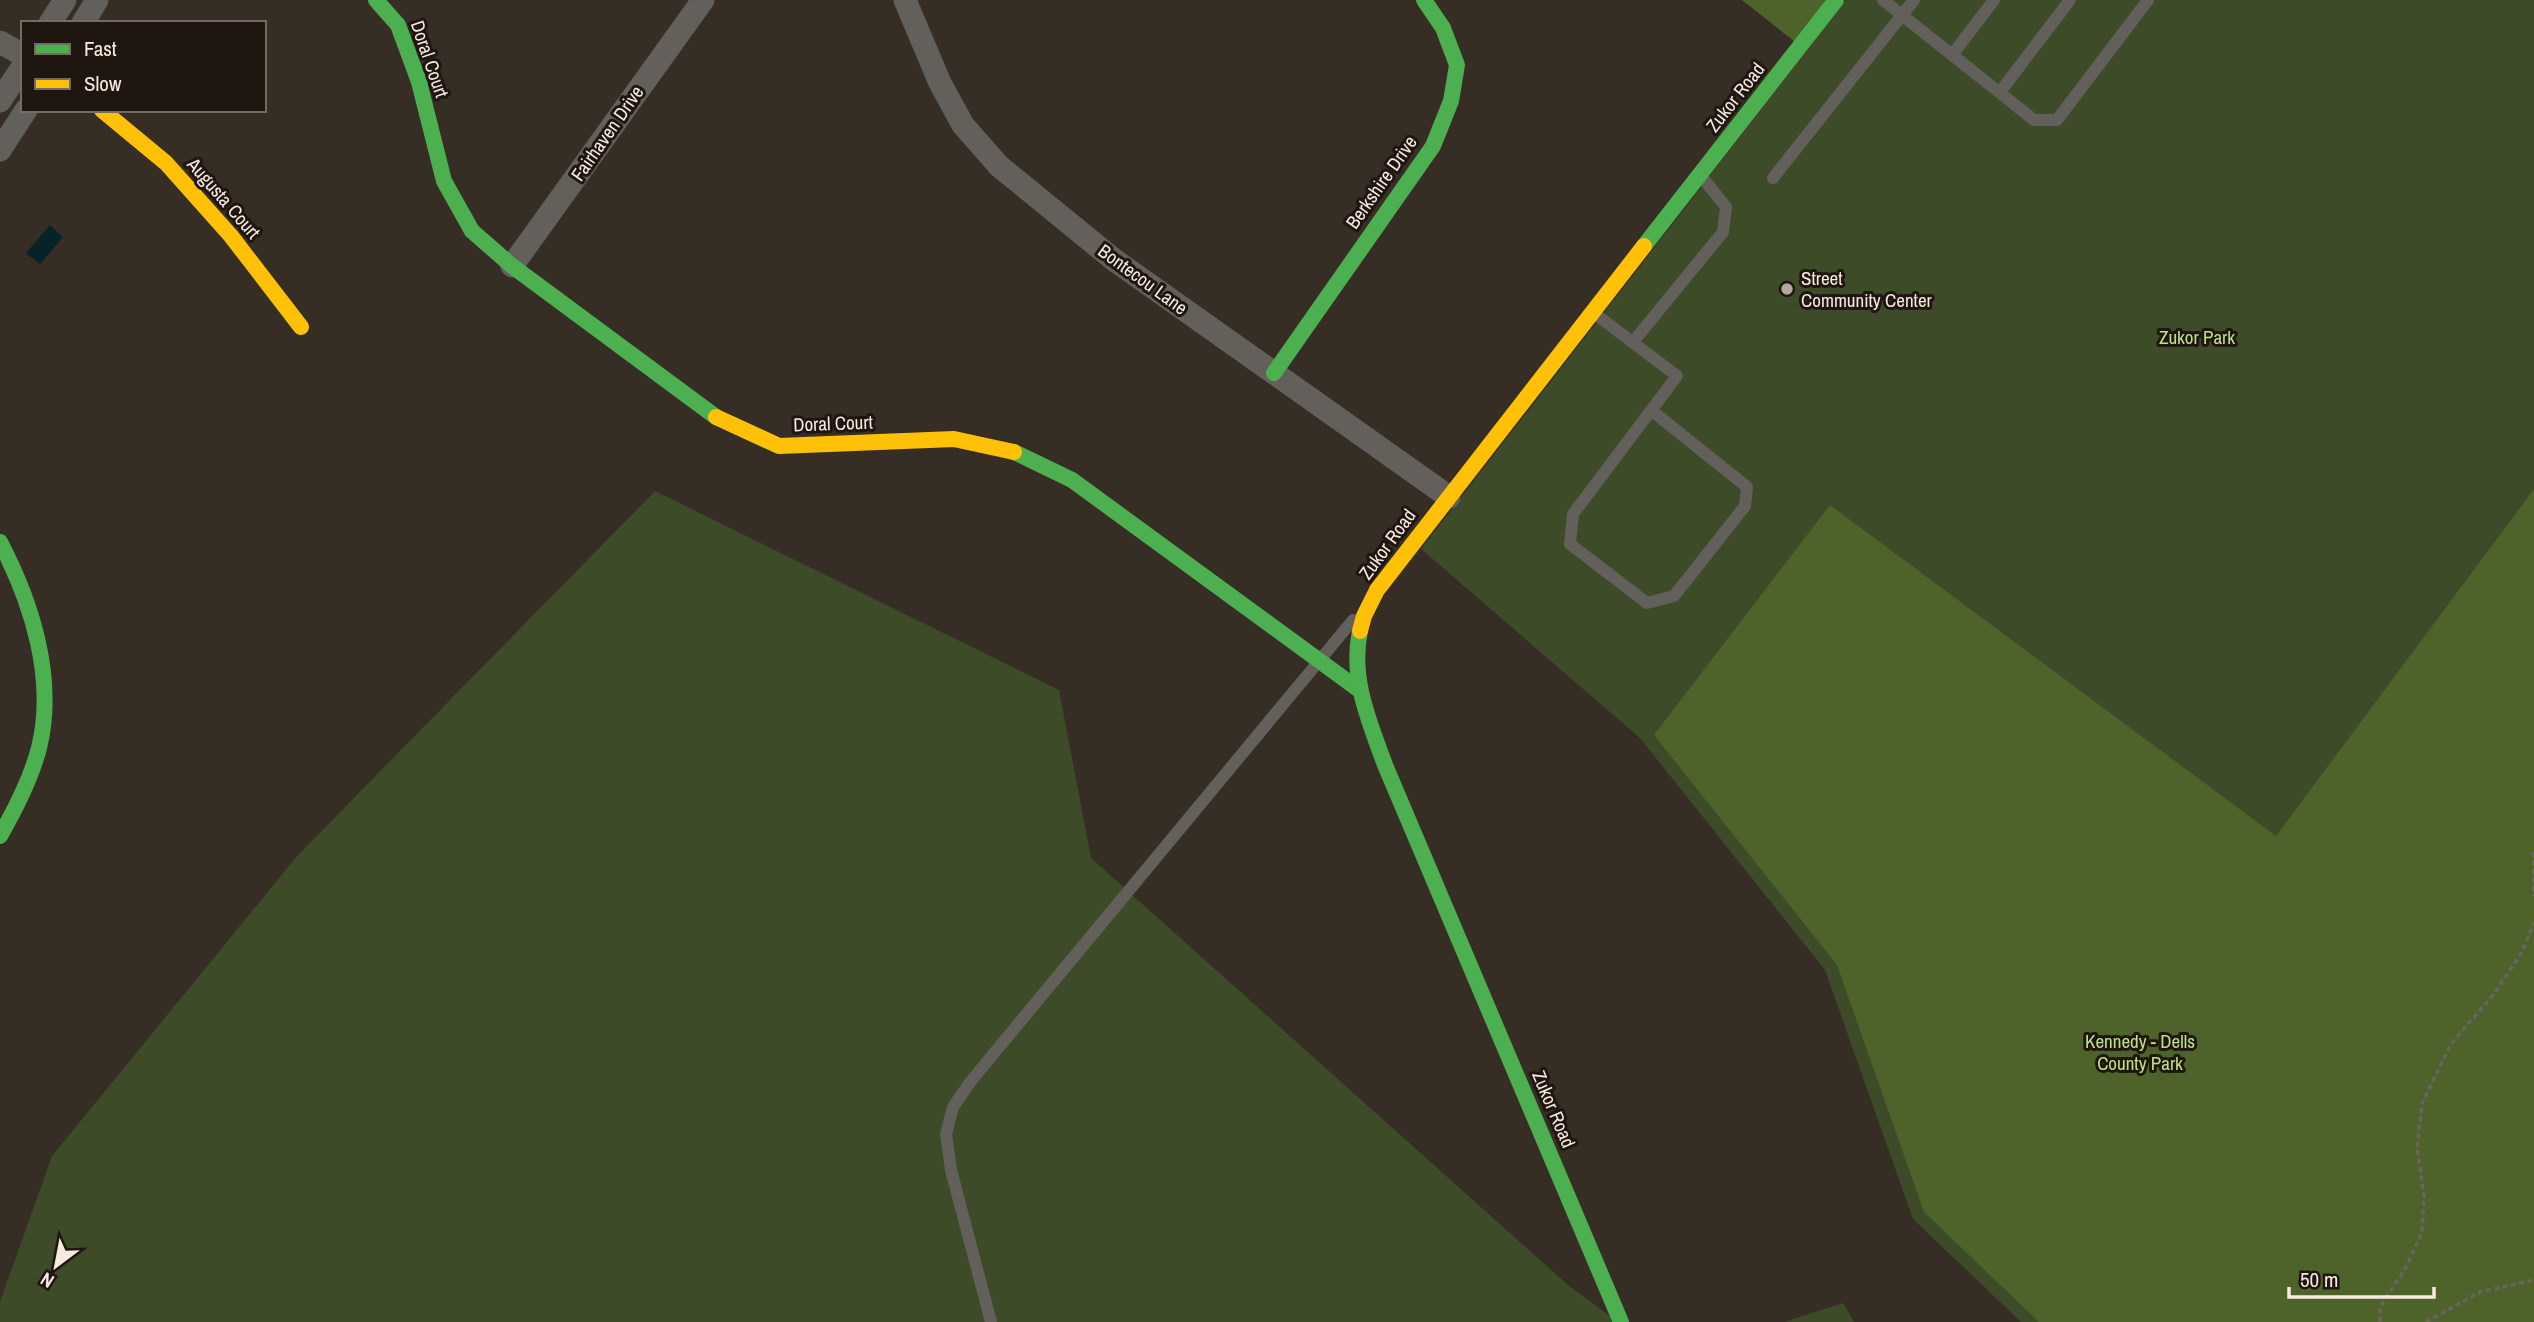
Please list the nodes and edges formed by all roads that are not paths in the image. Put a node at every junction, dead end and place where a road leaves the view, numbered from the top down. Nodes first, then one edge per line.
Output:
1 (65, 0) edge
2 (97, 0) edge
3 (376, 0) edge
4 (702, 0) edge
5 (905, 0) edge
6 (1424, 0) edge
7 (1836, 0) edge
8 (1884, 0) edge
9 (1914, 0) edge
10 (1994, 0) edge
11 (2070, 0) edge
12 (2148, 0) edge
13 (1902, 15) junction
14 (51, 21) edge
15 (84, 21) edge
16 (0, 42) edge
17 (21, 54) edge
18 (1952, 55) junction
19 (21, 69) edge
20 (2000, 92) junction
21 (0, 101) edge
22 (25, 112) edge
23 (105, 112) edge
24 (0, 150) edge
25 (1701, 176) junction
26 (1773, 178) dead end
27 (512, 266) junction
28 (1593, 313) junction
29 (301, 327) dead end
30 (1633, 342) junction
31 (1274, 373) junction
32 (1651, 410) junction
33 (1449, 497) junction
34 (0, 542) edge
35 (1377, 590) junction
36 (1321, 661) junction
37 (1358, 689) junction
38 (0, 836) edge
39 (991, 1322) edge
40 (1621, 1322) edge

1 - 14 street
2 - 15 street
3 - 27 street, Doral Court
4 - 27 street, Fairhaven Drive
5 - 31 street, Bontecou Lane
6 - 31 street, Berkshire Drive
7 - 25 street, Zukor Road
8 - 13 lane
9 - 13 lane
10 - 18 lane
11 - 20 lane
12 - 20 lane
13 - 18 lane
13 - 26 lane
16 - 17 street
18 - 20 lane
19 - 21 street
22 - 24 street
23 - 29 street, Augusta Court
25 - 28 street, Zukor Road
25 - 30 lane
27 - 36 street, Doral Court
28 - 30 lane
28 - 33 street, Zukor Road
30 - 32 lane
31 - 33 street, Bontecou Lane
32 - 32 lane
33 - 35 street, Zukor Road
34 - 38 street
35 - 36 lane
35 - 37 street, Zukor Road
36 - 37 street, Doral Court
36 - 39 lane
37 - 40 street, Zukor Road

